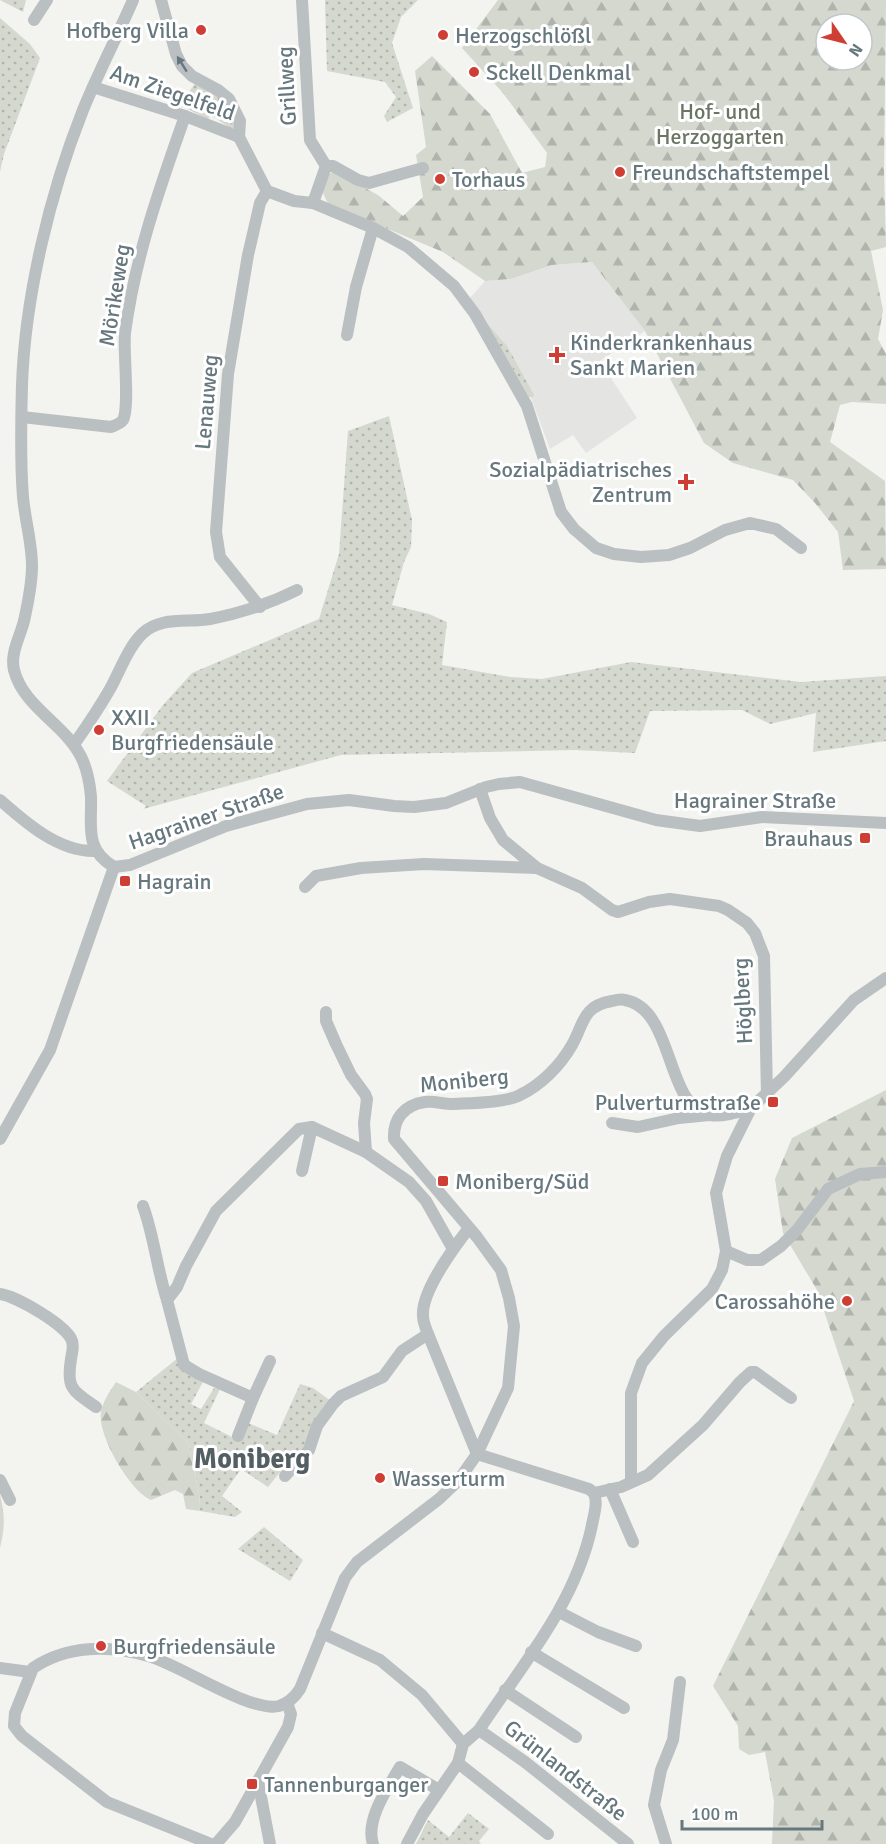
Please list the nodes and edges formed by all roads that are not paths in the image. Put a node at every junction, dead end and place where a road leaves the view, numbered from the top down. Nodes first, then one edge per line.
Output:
1 (47, 0) edge
2 (133, 0) edge
3 (161, 0) edge
4 (302, 0) edge
5 (34, 20) dead end
6 (93, 87) junction
7 (185, 116) junction
8 (239, 137) junction
9 (326, 166) junction
10 (423, 168) dead end
11 (267, 191) junction
12 (313, 203) junction
13 (373, 228) junction
14 (347, 335) dead end
15 (22, 417) junction
16 (801, 548) dead end
17 (297, 590) dead end
18 (260, 607) junction
19 (75, 743) junction
20 (480, 789) junction
21 (0, 800) edge
22 (886, 823) edge
23 (95, 851) junction
24 (114, 867) junction
25 (537, 868) junction
26 (305, 887) dead end
27 (886, 978) edge
28 (326, 1012) dead end
29 (767, 1094) junction
30 (751, 1108) junction
31 (710, 1115) junction
32 (612, 1123) dead end
33 (312, 1127) junction
34 (0, 1139) edge
35 (366, 1152) junction
36 (302, 1171) dead end
37 (886, 1172) edge
38 (143, 1206) dead end
39 (469, 1228) junction
40 (453, 1248) junction
41 (726, 1251) junction
42 (0, 1294) edge
43 (167, 1300) junction
44 (428, 1334) junction
45 (270, 1361) dead end
46 (253, 1398) junction
47 (791, 1398) dead end
48 (96, 1407) dead end
49 (238, 1436) dead end
50 (477, 1454) junction
51 (285, 1476) dead end
52 (0, 1480) edge
53 (631, 1482) junction
54 (610, 1489) junction
55 (594, 1493) junction
56 (10, 1500) dead end
57 (633, 1542) dead end
58 (558, 1612) junction
59 (322, 1634) junction
60 (636, 1646) dead end
61 (531, 1652) junction
62 (0, 1668) edge
63 (30, 1672) junction
64 (680, 1682) dead end
65 (505, 1690) junction
66 (287, 1703) junction
67 (624, 1708) dead end
68 (479, 1730) junction
69 (576, 1737) dead end
70 (462, 1744) junction
71 (458, 1763) junction
72 (258, 1781) junction
73 (439, 1790) junction
74 (548, 1834) dead end
75 (211, 1844) edge
76 (216, 1844) edge
77 (270, 1844) edge
78 (374, 1844) edge
79 (407, 1844) edge
80 (628, 1844) edge
81 (666, 1844) edge

1 - 5 street
2 - 6 street
8 -> 3 street
4 - 9 street, Grillweg
6 - 7 street, Am Ziegelfeld
6 - 15 street
7 - 8 street, Am Ziegelfeld
7 - 15 street, Mörikeweg
8 - 11 street
9 - 10 street
9 - 12 street
11 - 12 street
11 - 18 street, Lenauweg
12 - 13 street
13 - 14 street
13 - 16 street
15 - 19 street
17 - 18 street
18 - 19 street
19 - 23 street
20 - 22 street, Hagrainer Straße
20 - 24 street, Hagrainer Straße
20 - 25 street, Höglberg
21 - 23 street
23 - 24 street
24 - 34 street, Hagrainer Straße
25 - 26 street, Höglberg
25 - 29 street, Höglberg
27 - 29 street
28 - 35 street
29 - 30 street
30 - 31 street
30 - 41 street
31 - 32 street
31 - 39 street, Moniberg
33 - 35 street
33 - 36 street
33 - 43 street
35 - 40 street
37 - 41 street
38 - 43 street
39 - 40 street
39 - 50 street, Moniberg
40 - 44 street
41 - 53 street
42 - 48 street
43 - 46 street
44 - 50 street
44 - 51 street
45 - 46 street
46 - 49 street
47 - 53 street
50 - 55 street
50 - 59 street, Moniberg
52 - 56 street
53 - 54 street
54 - 55 street
54 - 57 street
55 - 58 street, Grünlandstraße
58 - 60 street
58 - 61 street, Grünlandstraße
59 - 66 street, Moniberg
59 - 70 street
61 - 65 street, Grünlandstraße
61 - 67 street
62 - 63 street
63 - 66 street
63 - 75 street
64 - 81 street
65 - 68 street, Grünlandstraße
65 - 69 street, Grünlandstraße
66 - 72 street
68 - 70 street, Grünlandstraße
68 - 80 street, Grünlandstraße
70 - 71 street
71 - 73 street
71 - 74 street
72 - 76 street
72 - 77 street
73 - 78 street
73 - 79 street

